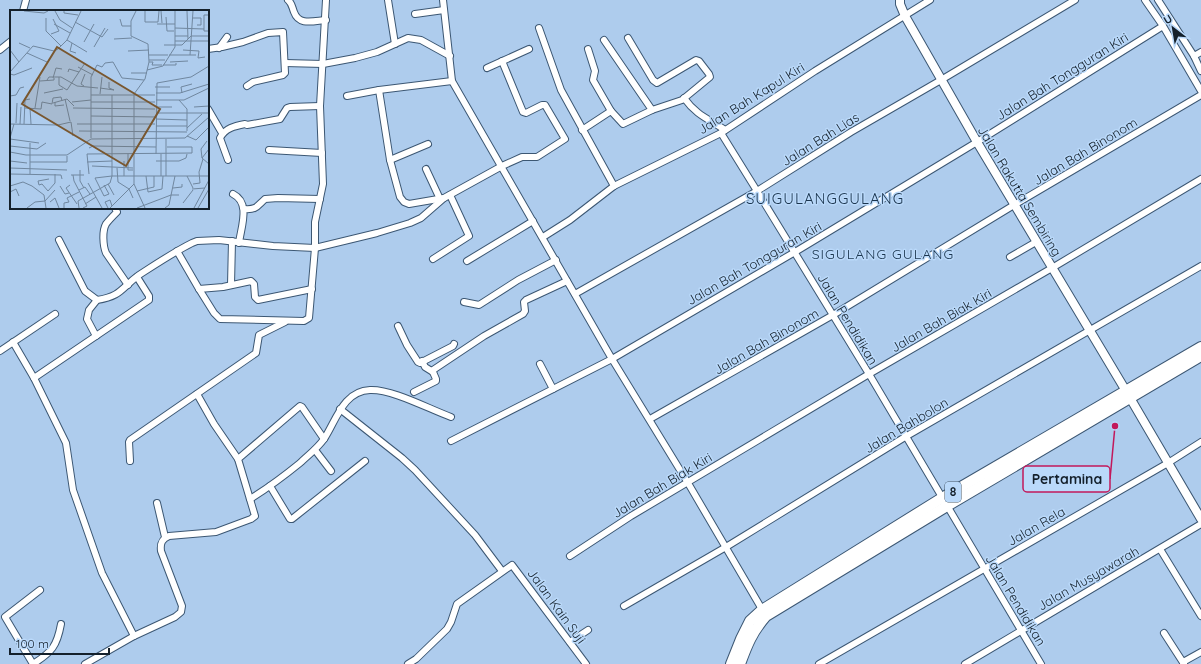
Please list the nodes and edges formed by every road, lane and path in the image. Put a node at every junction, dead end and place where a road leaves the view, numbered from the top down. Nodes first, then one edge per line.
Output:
1 (26, 0) edge
2 (326, 0) edge
3 (388, 0) edge
4 (444, 0) edge
5 (900, 0) edge
6 (930, 0) edge
7 (1075, 0) edge
8 (1145, 0) edge
9 (290, 1) edge
10 (1160, 1) edge
11 (23, 10) edge
12 (444, 10) junction
13 (415, 14) dead end
14 (905, 16) junction
15 (326, 20) junction
16 (1163, 26) junction
17 (539, 28) dead end
18 (227, 37) dead end
19 (628, 38) dead end
20 (604, 40) dead end
21 (10, 42) edge
22 (395, 44) junction
23 (219, 48) junction
24 (209, 49) edge
25 (588, 49) dead end
26 (0, 50) edge
27 (530, 50) dead end
28 (1201, 52) edge
29 (450, 56) junction
30 (1194, 56) junction
31 (502, 61) junction
32 (285, 63) junction
33 (323, 64) junction
34 (487, 68) dead end
35 (1201, 71) edge
36 (941, 80) junction
37 (452, 81) junction
38 (247, 86) dead end
39 (379, 90) junction
40 (1201, 91) edge
41 (1201, 95) edge
42 (347, 96) dead end
43 (684, 98) junction
44 (320, 106) junction
45 (652, 110) junction
46 (209, 111) edge
47 (611, 111) junction
48 (582, 130) junction
49 (723, 132) junction
50 (222, 133) junction
51 (976, 142) junction
52 (428, 144) dead end
53 (269, 150) dead end
54 (322, 153) junction
55 (228, 160) dead end
56 (390, 160) junction
57 (502, 166) junction
58 (426, 169) dead end
59 (1201, 179) edge
60 (614, 186) junction
61 (757, 191) junction
62 (233, 194) dead end
63 (450, 195) junction
64 (320, 199) junction
65 (442, 199) junction
66 (1014, 205) junction
67 (116, 209) edge
68 (244, 209) junction
69 (533, 221) junction
70 (543, 237) junction
71 (59, 240) dead end
72 (232, 241) junction
73 (1036, 242) junction
74 (239, 243) junction
75 (315, 248) junction
76 (178, 251) junction
77 (795, 252) junction
78 (1010, 257) dead end
79 (433, 259) dead end
80 (556, 260) junction
81 (467, 261) dead end
82 (1201, 266) edge
83 (1052, 268) junction
84 (137, 277) junction
85 (567, 281) junction
86 (128, 285) junction
87 (231, 285) junction
88 (199, 289) junction
89 (312, 290) junction
90 (575, 294) junction
91 (97, 300) junction
92 (464, 302) dead end
93 (55, 314) dead end
94 (833, 315) junction
95 (288, 321) junction
96 (398, 326) dead end
97 (1089, 331) junction
98 (96, 336) junction
99 (13, 342) junction
100 (454, 344) dead end
101 (1201, 347) edge
102 (0, 351) edge
103 (1201, 356) edge
104 (612, 359) junction
105 (422, 361) junction
106 (540, 364) dead end
107 (433, 372) junction
108 (869, 374) junction
109 (34, 378) junction
110 (553, 389) junction
111 (414, 392) dead end
112 (197, 394) junction
113 (1128, 395) junction
114 (340, 409) junction
115 (450, 418) dead end
116 (650, 420) junction
117 (906, 437) junction
118 (324, 439) junction
119 (451, 441) dead end
120 (1201, 442) edge
121 (316, 450) junction
122 (238, 459) junction
123 (130, 461) dead end
124 (365, 462) dead end
125 (1168, 463) junction
126 (331, 471) dead end
127 (688, 483) junction
128 (270, 486) junction
129 (250, 499) junction
130 (944, 502) junction
131 (157, 503) dead end
132 (1201, 519) edge
133 (1201, 524) edge
134 (165, 538) junction
135 (726, 547) junction
136 (1160, 549) junction
137 (570, 556) dead end
138 (985, 568) junction
139 (502, 571) junction
140 (40, 590) dead end
141 (624, 606) dead end
142 (764, 613) junction
143 (1201, 616) edge
144 (61, 624) dead end
145 (588, 630) dead end
146 (1021, 630) junction
147 (1164, 633) dead end
148 (134, 636) junction
149 (570, 642) junction
150 (1201, 652) edge
151 (88, 663) edge
152 (1183, 663) edge
153 (33, 664) edge
154 (408, 664) edge
155 (586, 664) edge
156 (732, 664) edge
157 (740, 664) edge
158 (819, 664) edge
159 (965, 664) edge
160 (1041, 664) edge

1 - 11 street
2 - 15 street
3 - 22 street
4 - 12 street
5 - 14 main road, Jalan Rakutta Sembiring
6 - 14 street, Jalan Bah Kapul Kiri
7 - 36 street, Jalan Bah Lias
8 - 16 street
9 - 15 street
10 - 30 street
12 - 13 street
12 - 29 street
14 - 36 main road, Jalan Rakutta Sembiring
14 - 49 street, Jalan Bah Kapul Kiri
15 - 33 street
16 - 40 street
16 - 51 street, Jalan Bah Tongguran Kiri
17 - 48 street
18 - 23 street
19 - 43 street
20 - 45 street
21 - 26 street
22 - 29 street
22 - 33 street
23 - 24 street
23 - 32 street
25 - 47 street
27 - 31 street
28 - 30 street
29 - 37 street
30 - 35 street
31 - 34 street
31 - 57 street
32 - 33 street
32 - 38 street
33 - 44 street
36 - 51 main road, Jalan Rakutta Sembiring
36 - 61 street, Jalan Bah Lias
37 - 39 street
37 - 57 street
39 - 42 street
39 - 56 street
41 - 66 street, Jalan Bah Binonom
43 - 45 street
43 - 49 street
44 - 50 street
44 - 54 street
45 - 47 street
46 - 50 street
47 - 48 street
48 - 60 street
49 - 60 street, Jalan Bah Kapul Kiri
49 - 61 street, Jalan Pendidikan
50 - 55 street
51 - 66 main road, Jalan Rakutta Sembiring
51 - 77 street, Jalan Bah Tongguran Kiri
52 - 56 street
53 - 54 street
54 - 64 street
56 - 65 street
57 - 63 street
57 - 69 street
58 - 65 street
59 - 83 street, Jalan Bah Biak Kiri
60 - 70 street, Jalan Bah Kapul Kiri
61 - 77 street, Jalan Pendidikan
61 - 90 street, Jalan Bah Lias
62 - 68 street
63 - 65 street
63 - 79 street
64 - 68 street
64 - 75 street
65 - 75 street
66 - 73 main road, Jalan Rakutta Sembiring
66 - 94 street, Jalan Bah Binonom
67 - 86 street
68 - 74 street
69 - 70 street
69 - 81 street
70 - 80 street
71 - 91 street
72 - 74 street
72 - 76 street
72 - 87 street
73 - 78 street
73 - 83 main road, Jalan Rakutta Sembiring
74 - 75 street
75 - 89 street
76 - 84 street
76 - 88 street
77 - 94 street, Jalan Pendidikan
77 - 104 street, Jalan Bah Tongguran Kiri
80 - 85 street
80 - 92 street
82 - 97 street, Jalan Bahbolon
83 - 97 main road, Jalan Rakutta Sembiring
83 - 108 street, Jalan Bah Biak Kiri
84 - 86 street
84 - 98 street
85 - 90 street
85 - 107 street
86 - 91 street
87 - 88 street
87 - 89 street
88 - 95 street
89 - 95 street
90 - 104 street
91 - 98 street
93 - 99 street
94 - 108 street, Jalan Pendidikan
94 - 116 street, Jalan Bah Binonom
95 - 112 street
96 - 105 street
97 - 113 main road, Jalan Rakutta Sembiring
97 - 117 street, Jalan Bahbolon
98 - 109 street
99 - 102 street
99 - 109 street
100 - 105 street
101 - 113 highway, 8
103 - 113 highway, 8
104 - 110 street, Jalan Bah Tongguran Kiri
104 - 116 street
105 - 107 street
106 - 110 street
107 - 111 street
108 - 117 street, Jalan Pendidikan
108 - 127 street, Jalan Bah Biak Kiri
109 - 148 street
110 - 119 street, Jalan Bah Tongguran Kiri
112 - 122 street
112 - 123 street
113 - 125 main road, Jalan Rakutta Sembiring
113 - 130 highway, 8
114 - 115 street
114 - 118 street
114 - 139 street
116 - 127 street
117 - 130 street, Jalan Pendidikan
117 - 135 street, Jalan Bahbolon
118 - 121 street
118 - 122 street
120 - 125 street, Jalan Rela
121 - 126 street
121 - 128 street
122 - 129 street
124 - 128 street
125 - 132 main road, Jalan Rakutta Sembiring
125 - 138 street, Jalan Rela
127 - 135 street
127 - 137 street, Jalan Bah Biak Kiri
128 - 129 street
129 - 134 street
130 - 138 street, Jalan Pendidikan
130 - 142 highway, 8
131 - 134 street
133 - 136 street, Jalan Musyawarah
134 - 148 street
135 - 141 street, Jalan Bahbolon
135 - 142 street
136 - 143 street
136 - 146 street, Jalan Musyawarah
138 - 146 street, Jalan Pendidikan
138 - 158 street, Jalan Rela
139 - 149 street, Jalan Kain Suji
139 - 154 street
140 - 153 street
142 - 156 highway, 8
142 - 157 highway, 8
144 - 153 street
145 - 149 street
146 - 159 street, Jalan Musyawarah
146 - 160 street, Jalan Pendidikan
147 - 152 street
148 - 151 street
149 - 155 street, Jalan Kain Suji
150 - 152 street

